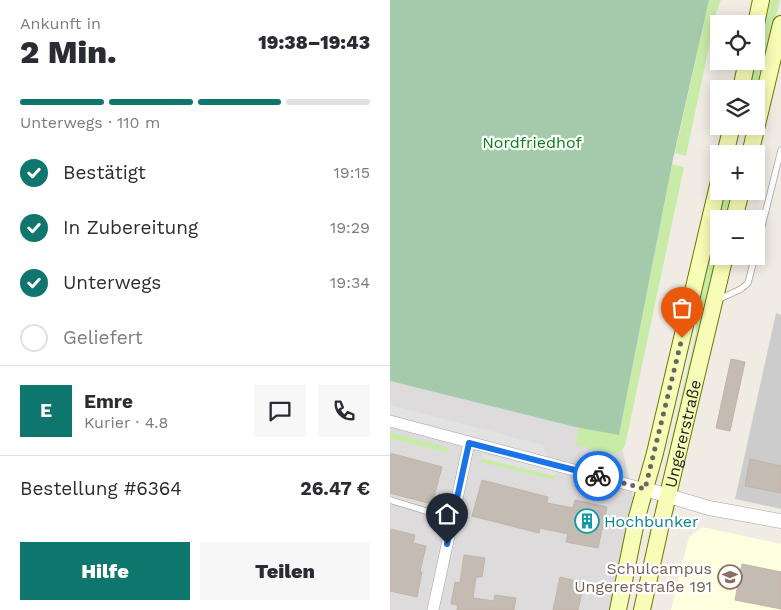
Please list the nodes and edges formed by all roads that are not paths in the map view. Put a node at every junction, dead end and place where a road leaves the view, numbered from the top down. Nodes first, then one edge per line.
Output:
1 (762, 0) edge
2 (758, 15) edge
3 (781, 24) edge
4 (752, 145) edge
5 (781, 150) edge
6 (714, 200) edge
7 (765, 214) edge
8 (723, 265) edge
9 (753, 265) edge
10 (715, 301) junction
11 (390, 421) edge
12 (469, 443) junction
13 (645, 489) junction
14 (668, 495) junction
15 (390, 500) edge
16 (452, 519) junction
17 (781, 522) edge
18 (433, 610) edge
19 (618, 610) edge
20 (642, 610) edge

1 - 2 main road
3 - 4 main road
5 - 7 lane
6 - 13 main road, Ungererstraße
8 - 10 main road, Ungererstraße
9 - 10 lane
10 - 14 main road, Ungererstraße
11 - 12 street
12 - 13 street
12 - 16 street
13 - 14 street
13 - 19 main road, Ungererstraße
14 - 17 street
14 - 20 main road, Ungererstraße
15 - 16 lane
16 - 18 street

